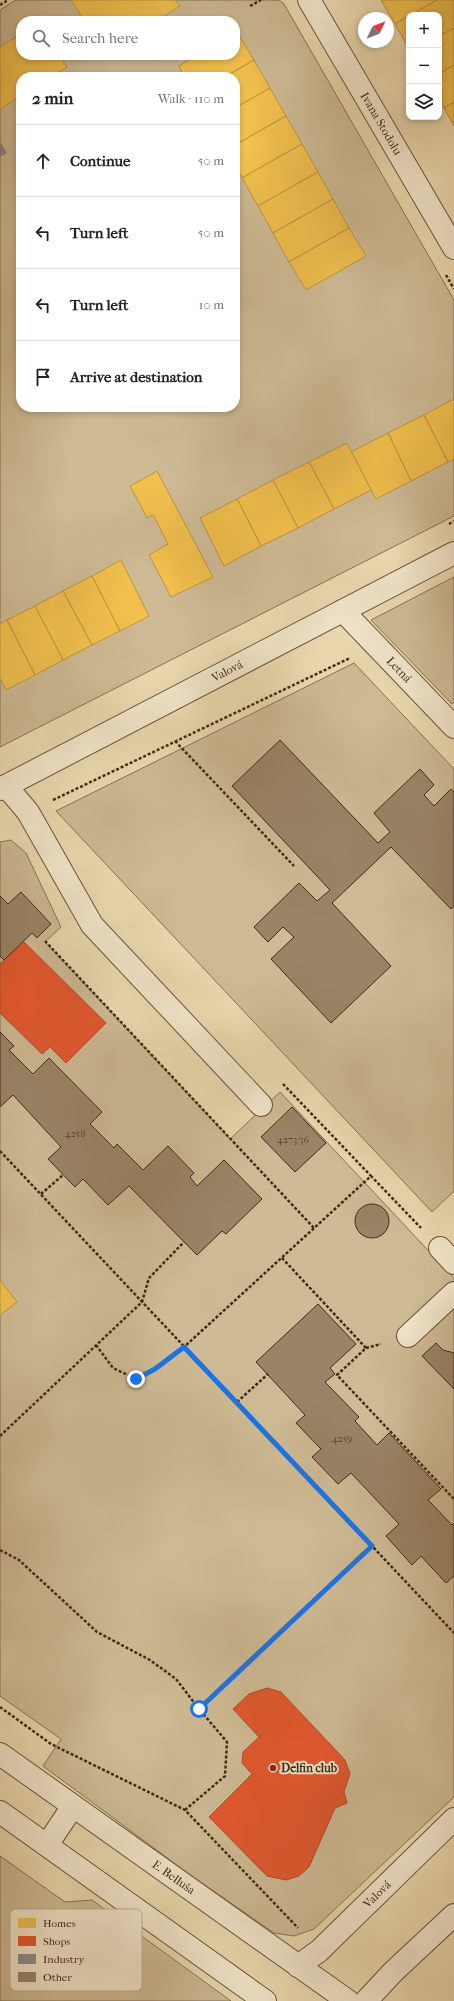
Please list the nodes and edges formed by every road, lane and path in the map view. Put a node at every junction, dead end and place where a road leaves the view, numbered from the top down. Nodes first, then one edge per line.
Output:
1 (8, 0) edge
2 (260, 0) edge
3 (309, 0) edge
4 (0, 5) edge
5 (250, 6) dead end
6 (454, 248) edge
7 (454, 553) edge
8 (343, 611) junction
9 (376, 646) junction
10 (454, 727) edge
11 (175, 741) junction
12 (3, 787) edge
13 (28, 812) junction
14 (294, 866) dead end
15 (45, 941) dead end
16 (261, 1105) joint
17 (0, 1151) edge
18 (63, 1175) dead end
19 (371, 1176) junction
20 (41, 1194) junction
21 (314, 1228) junction
22 (184, 1242) dead end
23 (447, 1255) edge
24 (282, 1258) junction
25 (454, 1293) edge
26 (142, 1302) junction
27 (408, 1336) dead end
28 (96, 1345) junction
29 (184, 1347) junction
30 (268, 1374) dead end
31 (237, 1403) junction
32 (0, 1436) edge
33 (454, 1499) edge
34 (372, 1546) junction
35 (0, 1550) edge
36 (454, 1633) edge
37 (0, 1707) edge
38 (199, 1709) junction
39 (0, 1754) edge
40 (73, 1806) junction
41 (185, 1810) junction
42 (0, 1812) edge
43 (454, 1820) edge
44 (46, 1845) junction
45 (136, 1909) edge
46 (142, 1913) edge
47 (454, 1915) edge
48 (319, 1951) junction
49 (298, 1966) junction
50 (265, 2001) edge
51 (348, 2001) edge
52 (366, 2001) edge

1 - 4 path
2 - 5 path
3 - 6 street, Ivana Stodolu
7 - 8 street, Valová
8 - 9 street, Letná
8 - 12 street, Valová
9 - 10 street, Letná
9 - 11 path
11 - 13 path
11 - 14 path
12 - 13 street
13 - 16 street
15 - 21 path
16 - 19 path
17 - 20 path
18 - 20 path
19 - 21 path
19 - 23 path
20 - 26 path
21 - 24 path
22 - 26 path
24 - 29 path
24 - 33 path
25 - 27 street
26 - 28 path
26 - 29 path
28 - 29 path
28 - 32 path
29 - 31 path
30 - 31 path
31 - 34 path
34 - 36 path
34 - 38 path
35 - 38 path
37 - 41 path
38 - 41 path
39 - 40 street, E. Belluša
40 - 44 street
40 - 49 street, E. Belluša
41 - 48 path
42 - 44 street
43 - 48 street, Valová
44 - 45 street
46 - 50 street
47 - 52 street
48 - 49 street, Valová
49 - 51 street, E. Belluša

